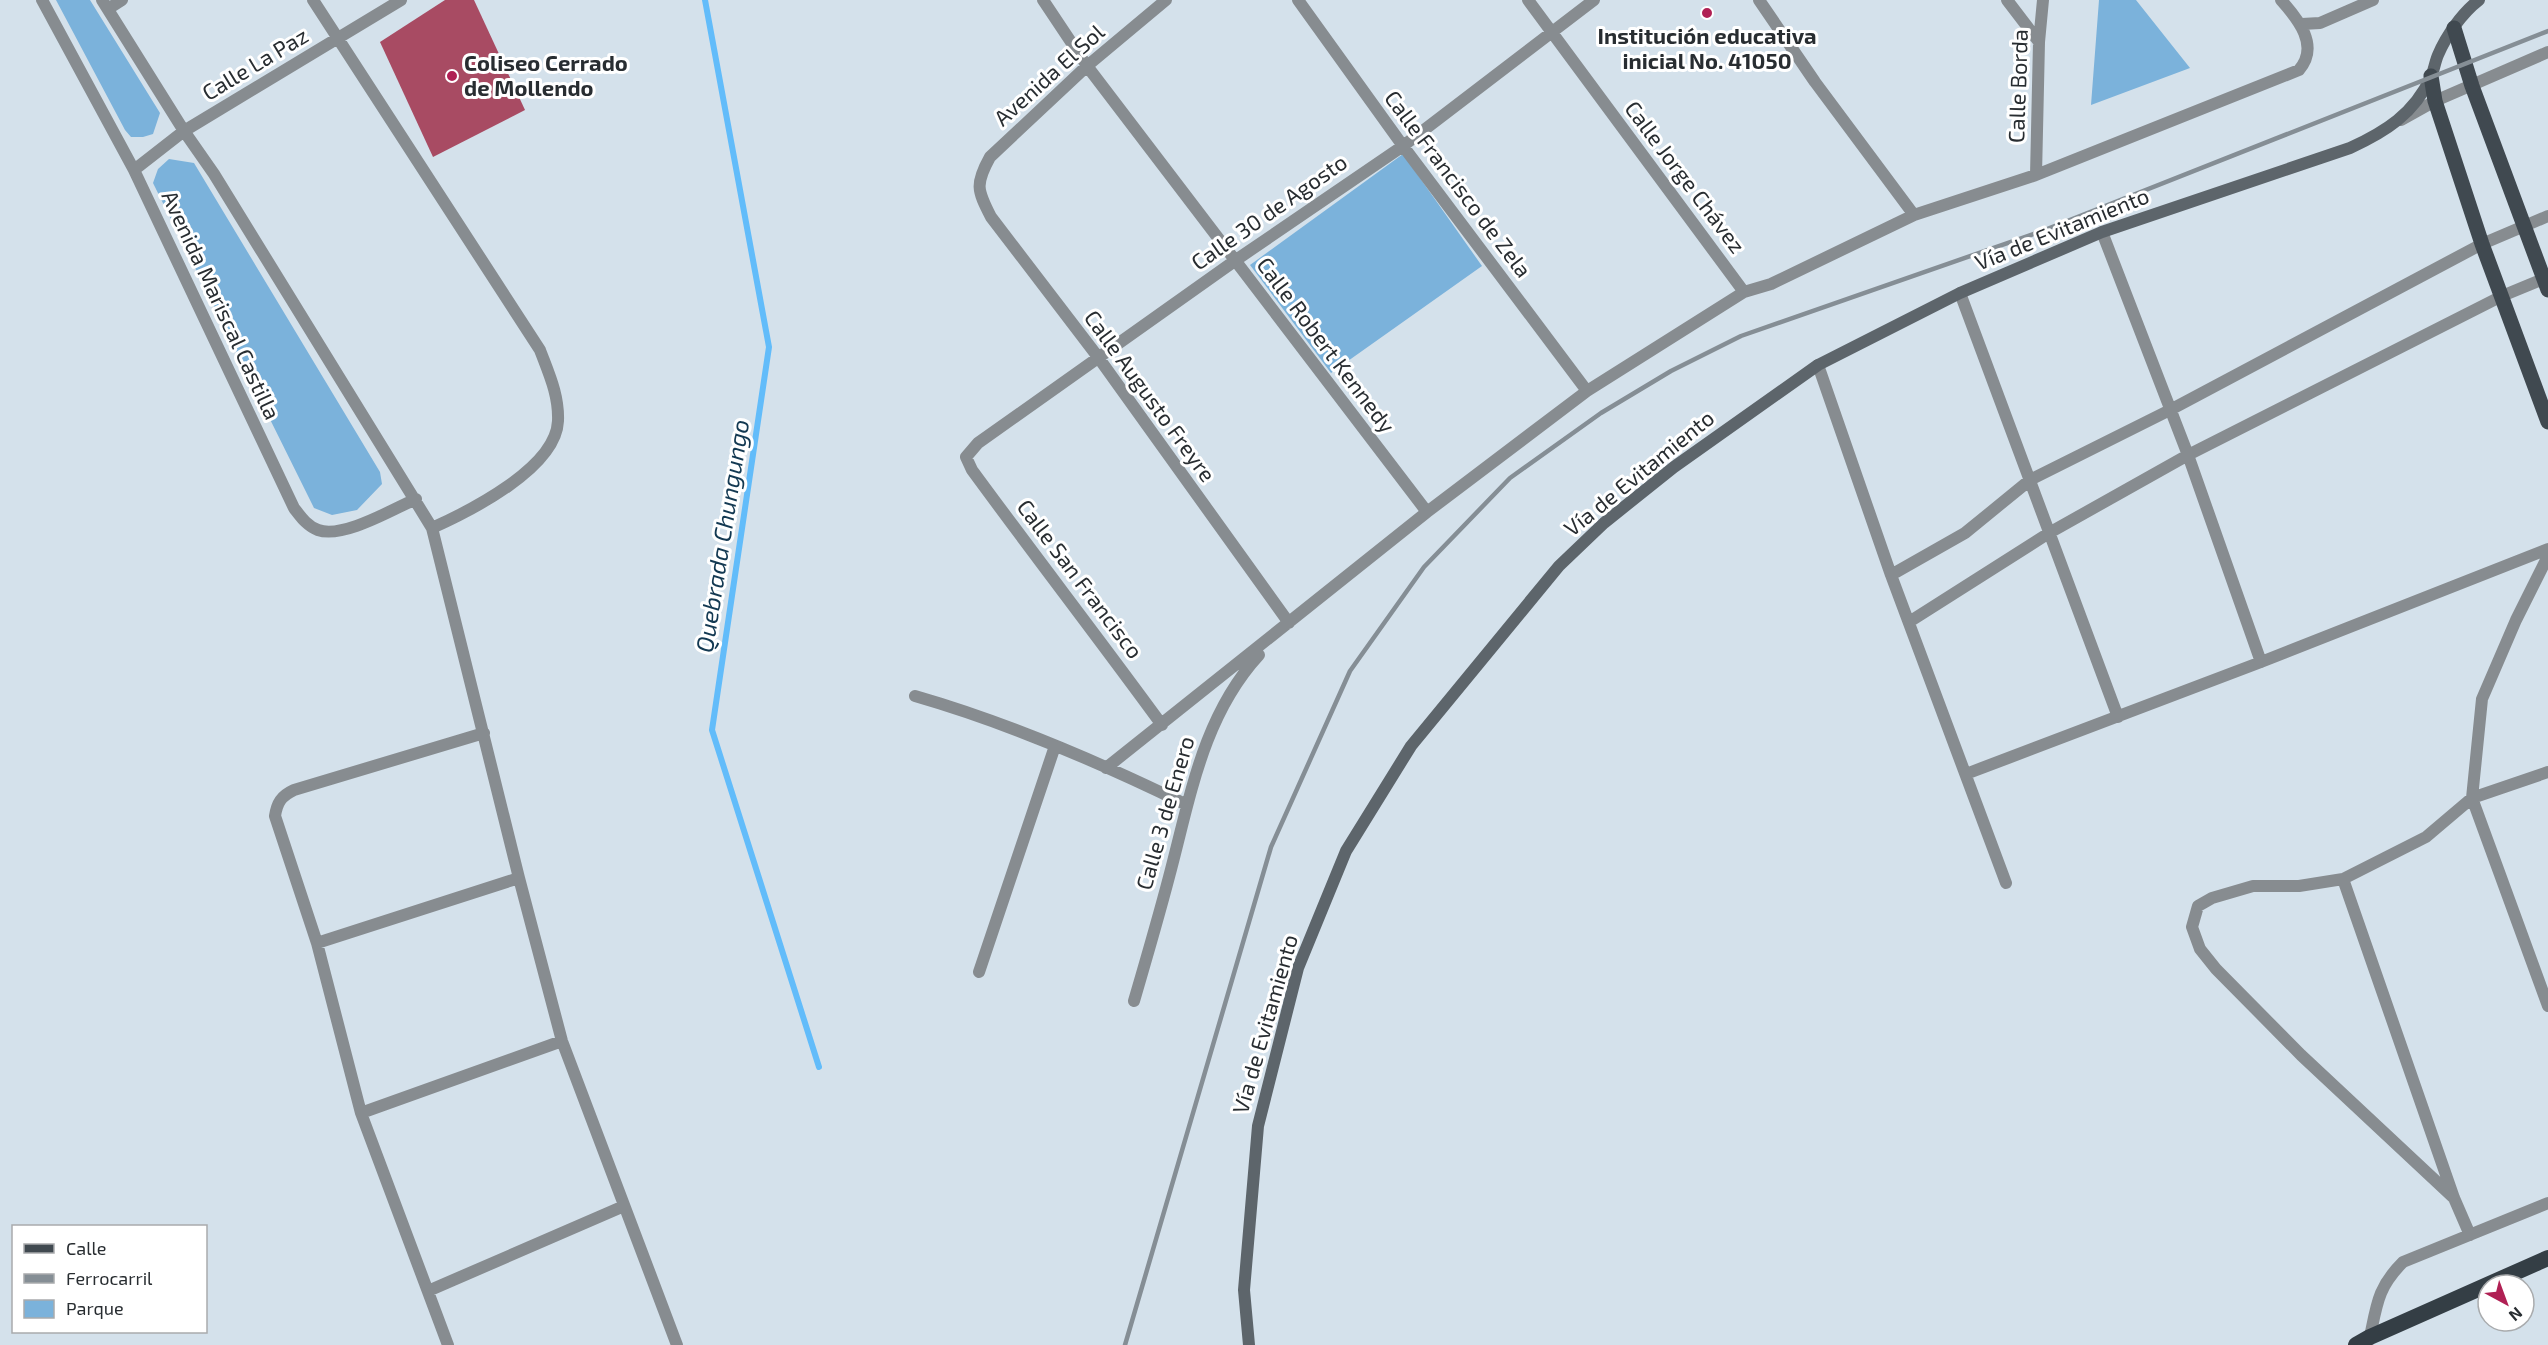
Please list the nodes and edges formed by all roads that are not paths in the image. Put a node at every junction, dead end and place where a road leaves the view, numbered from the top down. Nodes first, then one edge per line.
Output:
1 (42, 0) edge
2 (122, 0) edge
3 (313, 0) edge
4 (401, 0) edge
5 (1043, 0) edge
6 (1166, 0) edge
7 (1298, 0) edge
8 (1528, 0) edge
9 (1594, 0) edge
10 (1759, 0) edge
11 (2007, 0) edge
12 (2043, 0) edge
13 (2281, 0) edge
14 (2373, 0) edge
15 (2479, 0) edge
16 (105, 5) edge
17 (2302, 24) junction
18 (2454, 27) junction
19 (1553, 34) junction
20 (338, 38) junction
21 (2039, 42) junction
22 (2548, 52) edge
23 (1087, 66) junction
24 (2431, 76) junction
25 (2472, 86) junction
26 (2435, 101) junction
27 (2400, 120) junction
28 (183, 131) junction
29 (1403, 146) junction
30 (134, 170) junction
31 (2036, 175) junction
32 (978, 193) joint
33 (1914, 215) junction
34 (2548, 216) edge
35 (2525, 227) junction
36 (2102, 232) junction
37 (2482, 244) junction
38 (1236, 260) junction
39 (2547, 282) edge
40 (1744, 292) junction
41 (1960, 293) junction
42 (2502, 296) junction
43 (1098, 357) junction
44 (1818, 365) junction
45 (1587, 391) junction
46 (2169, 410) junction
47 (2548, 422) edge
48 (2188, 455) junction
49 (966, 457) joint
50 (2030, 480) junction
51 (416, 499) junction
52 (1427, 512) junction
53 (432, 528) junction
54 (2049, 533) junction
55 (2548, 549) edge
56 (2548, 556) edge
57 (1891, 574) junction
58 (1909, 622) junction
59 (1289, 623) junction
60 (2261, 662) junction
61 (915, 696) dead end
62 (2118, 717) junction
63 (1162, 725) junction
64 (484, 733) junction
65 (1055, 746) junction
66 (1106, 768) junction
67 (2548, 772) edge
68 (1966, 774) junction
69 (2472, 798) junction
70 (1187, 804) junction
71 (519, 878) junction
72 (2343, 879) junction
73 (2007, 883) dead end
74 (317, 943) junction
75 (979, 972) dead end
76 (1134, 1001) dead end
77 (2548, 1006) edge
78 (562, 1041) junction
79 (361, 1113) junction
80 (2454, 1198) junction
81 (2548, 1203) edge
82 (624, 1206) junction
83 (2470, 1235) junction
84 (2548, 1257) edge
85 (428, 1291) junction
86 (2365, 1342) edge
87 (448, 1345) edge
88 (677, 1345) edge
89 (1249, 1345) edge

1 - 30 street, Avenida Mariscal Castilla
2 - 16 street
3 - 20 street
4 - 20 street, Calle La Paz
5 - 23 street, Calle Robert Kennedy
6 - 23 street, Avenida El Sol
7 - 29 street, Calle Francisco de Zela
8 - 19 street, Calle Jorge Chávez
9 - 19 street, Calle 30 de Agosto
10 - 33 street
11 - 21 street
12 - 21 street, Calle Borda
13 - 17 street
14 - 17 street
15 - 18 main road, Vía de Evitamiento
16 - 28 street
17 - 31 street
18 - 24 main road, Vía de Evitamiento
18 - 25 main road
19 - 29 street, Calle 30 de Agosto
19 - 40 street, Calle Jorge Chávez
20 - 28 street, Calle La Paz
20 - 53 street
21 - 31 street, Calle Borda
22 - 25 street
23 - 32 street, Avenida El Sol
23 - 38 street, Calle Robert Kennedy
24 - 26 main road
24 - 27 main road, Vía de Evitamiento
25 - 26 street
25 - 35 main road
26 - 27 street
26 - 37 main road
27 - 36 main road, Vía de Evitamiento
28 - 30 street, Calle La Paz
28 - 51 street
29 - 38 street, Calle 30 de Agosto
29 - 45 street, Calle Francisco de Zela
30 - 51 street, Avenida Mariscal Castilla
31 - 33 street
32 - 43 street, Calle Augusto Freyre
33 - 40 street
34 - 35 street
35 - 37 street
35 - 39 main road
36 - 41 main road, Vía de Evitamiento
36 - 46 street
37 - 42 main road
37 - 46 street
38 - 43 street, Calle 30 de Agosto
38 - 52 street, Calle Robert Kennedy
39 - 42 street
40 - 45 street
41 - 44 main road, Vía de Evitamiento
41 - 50 street
42 - 47 main road
42 - 48 street
43 - 49 street, Calle 30 de Agosto
43 - 59 street, Calle Augusto Freyre
44 - 57 street
44 - 89 main road, Vía de Evitamiento
45 - 52 street
46 - 48 street
46 - 50 street
48 - 54 street
48 - 60 street
49 - 63 street, Calle San Francisco
50 - 54 street
50 - 57 street
51 - 53 street
52 - 59 street
53 - 64 street
54 - 58 street
54 - 62 street
55 - 60 street
56 - 69 street
57 - 58 street
58 - 68 street
59 - 63 street
59 - 70 street, Calle 3 de Enero
60 - 62 street
61 - 65 street
62 - 68 street
63 - 66 street
64 - 71 street
64 - 74 street
65 - 66 street
65 - 75 street
66 - 70 street
67 - 69 street
68 - 73 street
69 - 72 street
69 - 77 street
70 - 76 street, Calle 3 de Enero
71 - 74 street
71 - 78 street
72 - 80 street
72 - 80 street
74 - 79 street
78 - 79 street
78 - 82 street
79 - 85 street
80 - 83 street
81 - 83 street
82 - 85 street
82 - 88 street
83 - 86 street
84 - 86 highway
85 - 87 street

